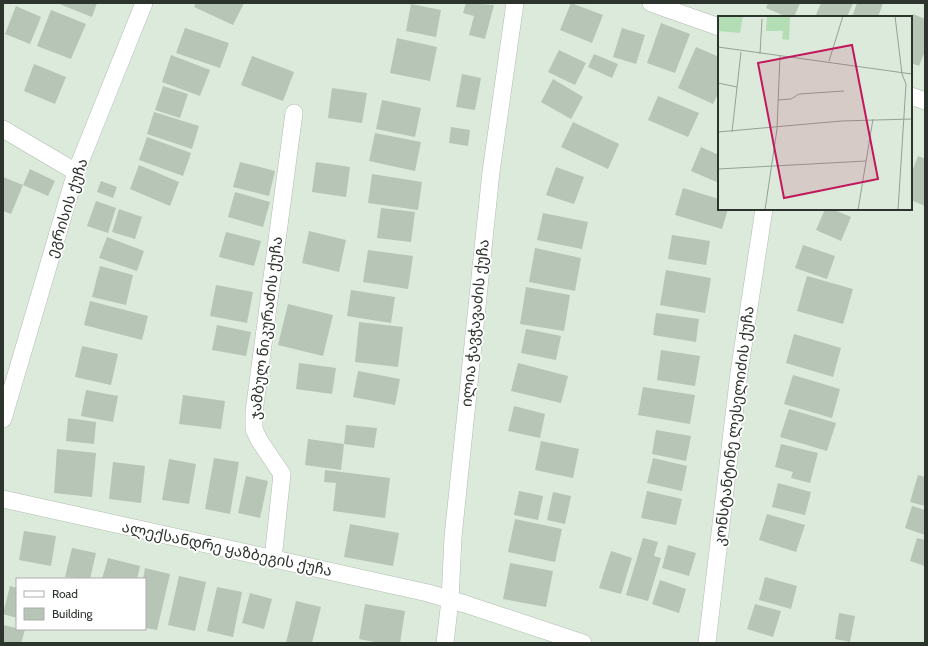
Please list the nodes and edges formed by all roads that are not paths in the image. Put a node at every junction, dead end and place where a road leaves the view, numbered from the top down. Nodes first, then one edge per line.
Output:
1 (144, 3) edge
2 (514, 3) edge
3 (651, 3) edge
4 (718, 27) edge
5 (912, 96) edge
6 (925, 101) edge
7 (294, 113) dead end
8 (3, 129) edge
9 (76, 172) junction
10 (764, 210) edge
11 (3, 419) edge
12 (3, 499) edge
13 (273, 559) junction
14 (450, 600) junction
15 (445, 643) edge
16 (582, 643) edge
17 (707, 643) edge

1 - 9 street, ეგრისის ქუჩა
2 - 14 street, ილია ჭავჭავაძის ქუჩა
3 - 4 street
5 - 6 street
7 - 13 street, ჯამბულ ნიკურაძის ქუჩა
8 - 9 street
9 - 11 street, ეგრისის ქუჩა
10 - 17 street, კონსტანტინე ლესელიძის ქუჩა
12 - 13 street, ალექსანდრე ყაზბეგის ქუჩა
13 - 14 street, ალექსანდრე ყაზბეგის ქუჩა
14 - 15 street, ილია ჭავჭავაძის ქუჩა
14 - 16 street, ალექსანდრე ყაზბეგის ქუჩა

